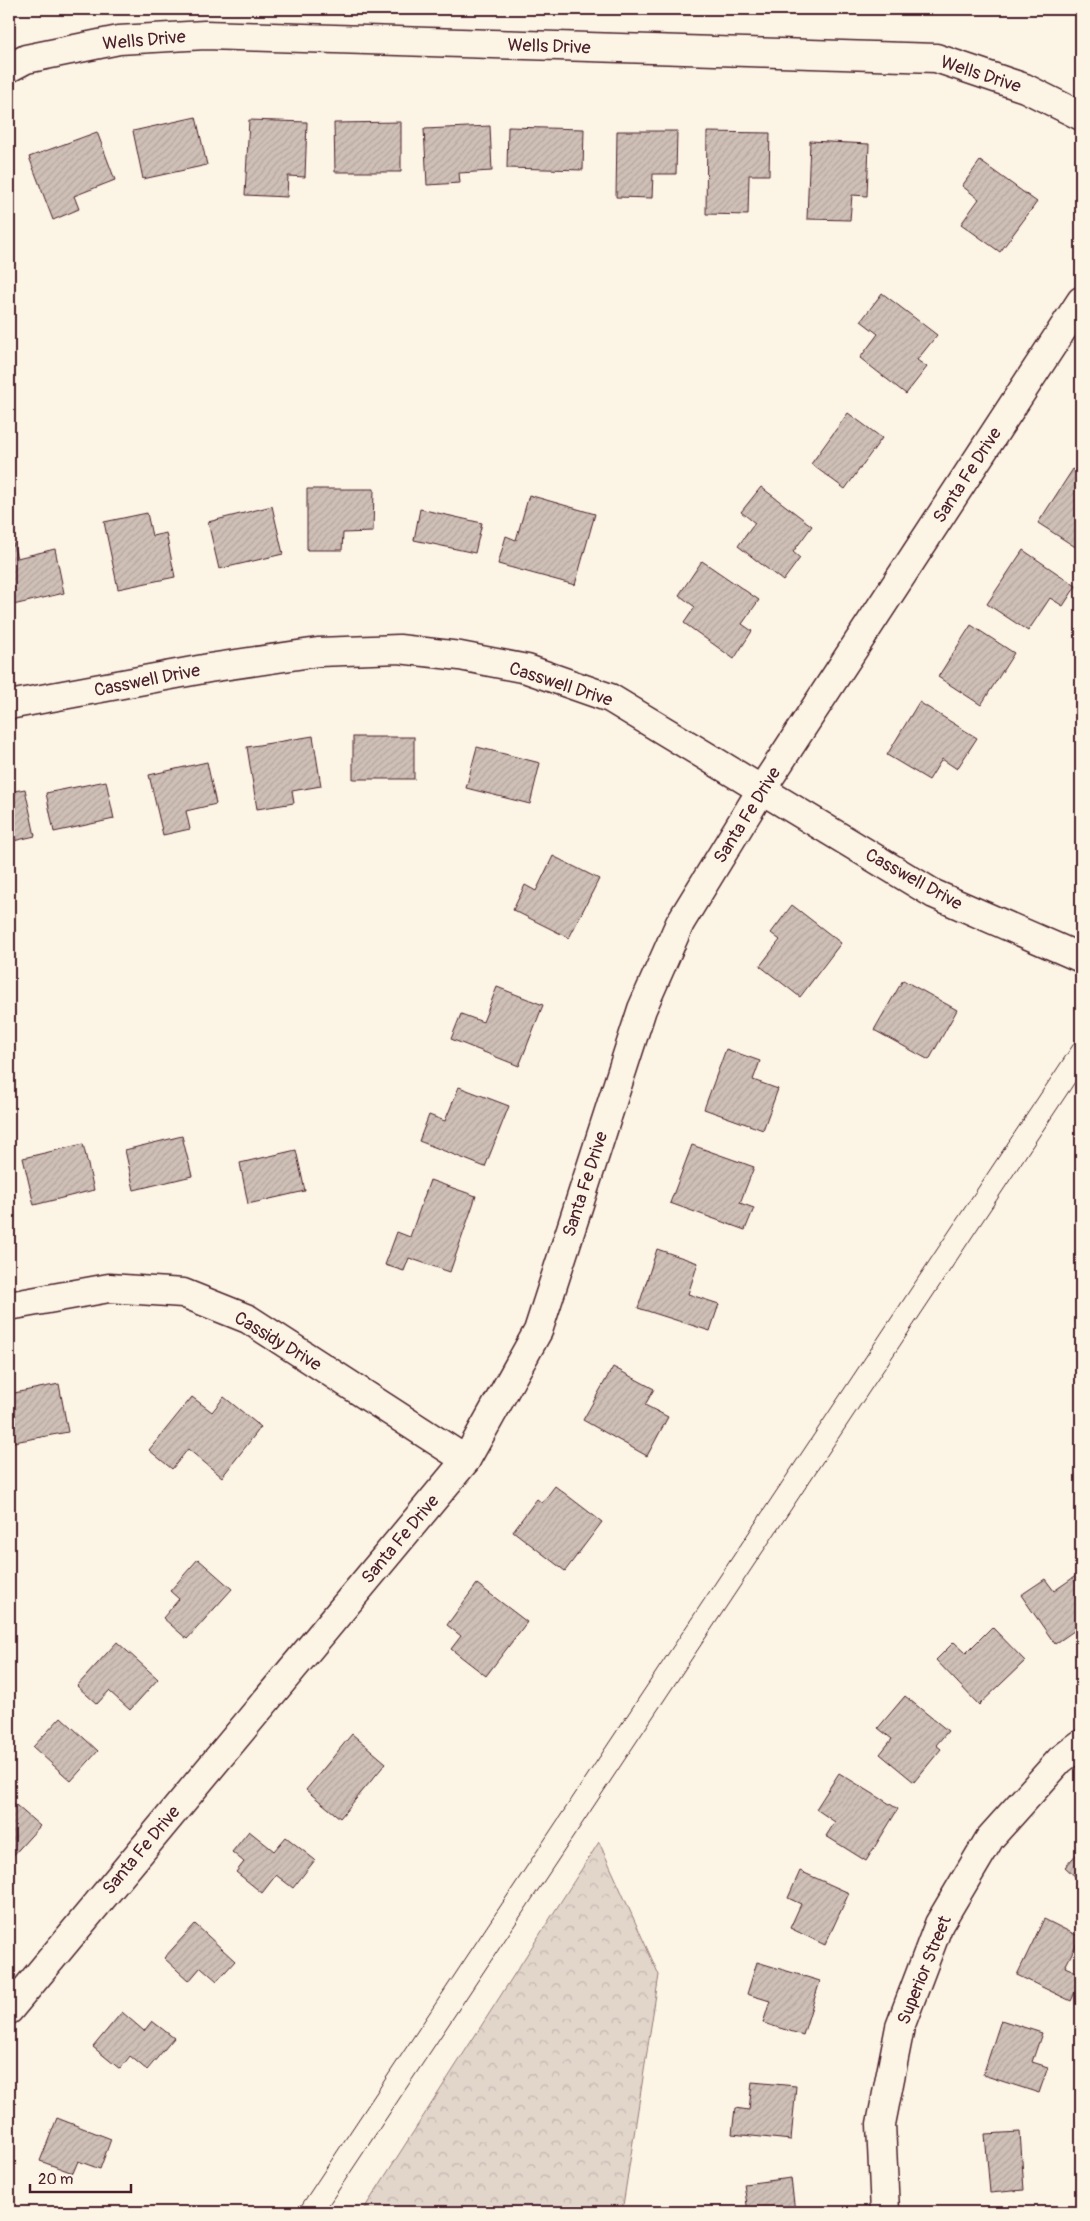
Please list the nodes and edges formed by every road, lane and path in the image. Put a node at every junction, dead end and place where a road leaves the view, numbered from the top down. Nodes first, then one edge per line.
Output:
1 (9, 68) edge
2 (1081, 116) edge
3 (1081, 301) edge
4 (9, 705) edge
5 (762, 789) junction
6 (1081, 958) edge
7 (9, 1306) edge
8 (466, 1460) junction
9 (1081, 1744) edge
10 (9, 2010) edge
11 (886, 2212) edge

1 - 2 street, Wells Drive
3 - 5 street, Santa Fe Drive
4 - 5 street, Casswell Drive
5 - 6 street, Casswell Drive
5 - 8 street, Santa Fe Drive
7 - 8 street, Cassidy Drive
8 - 10 street, Santa Fe Drive
9 - 11 street, Superior Street

